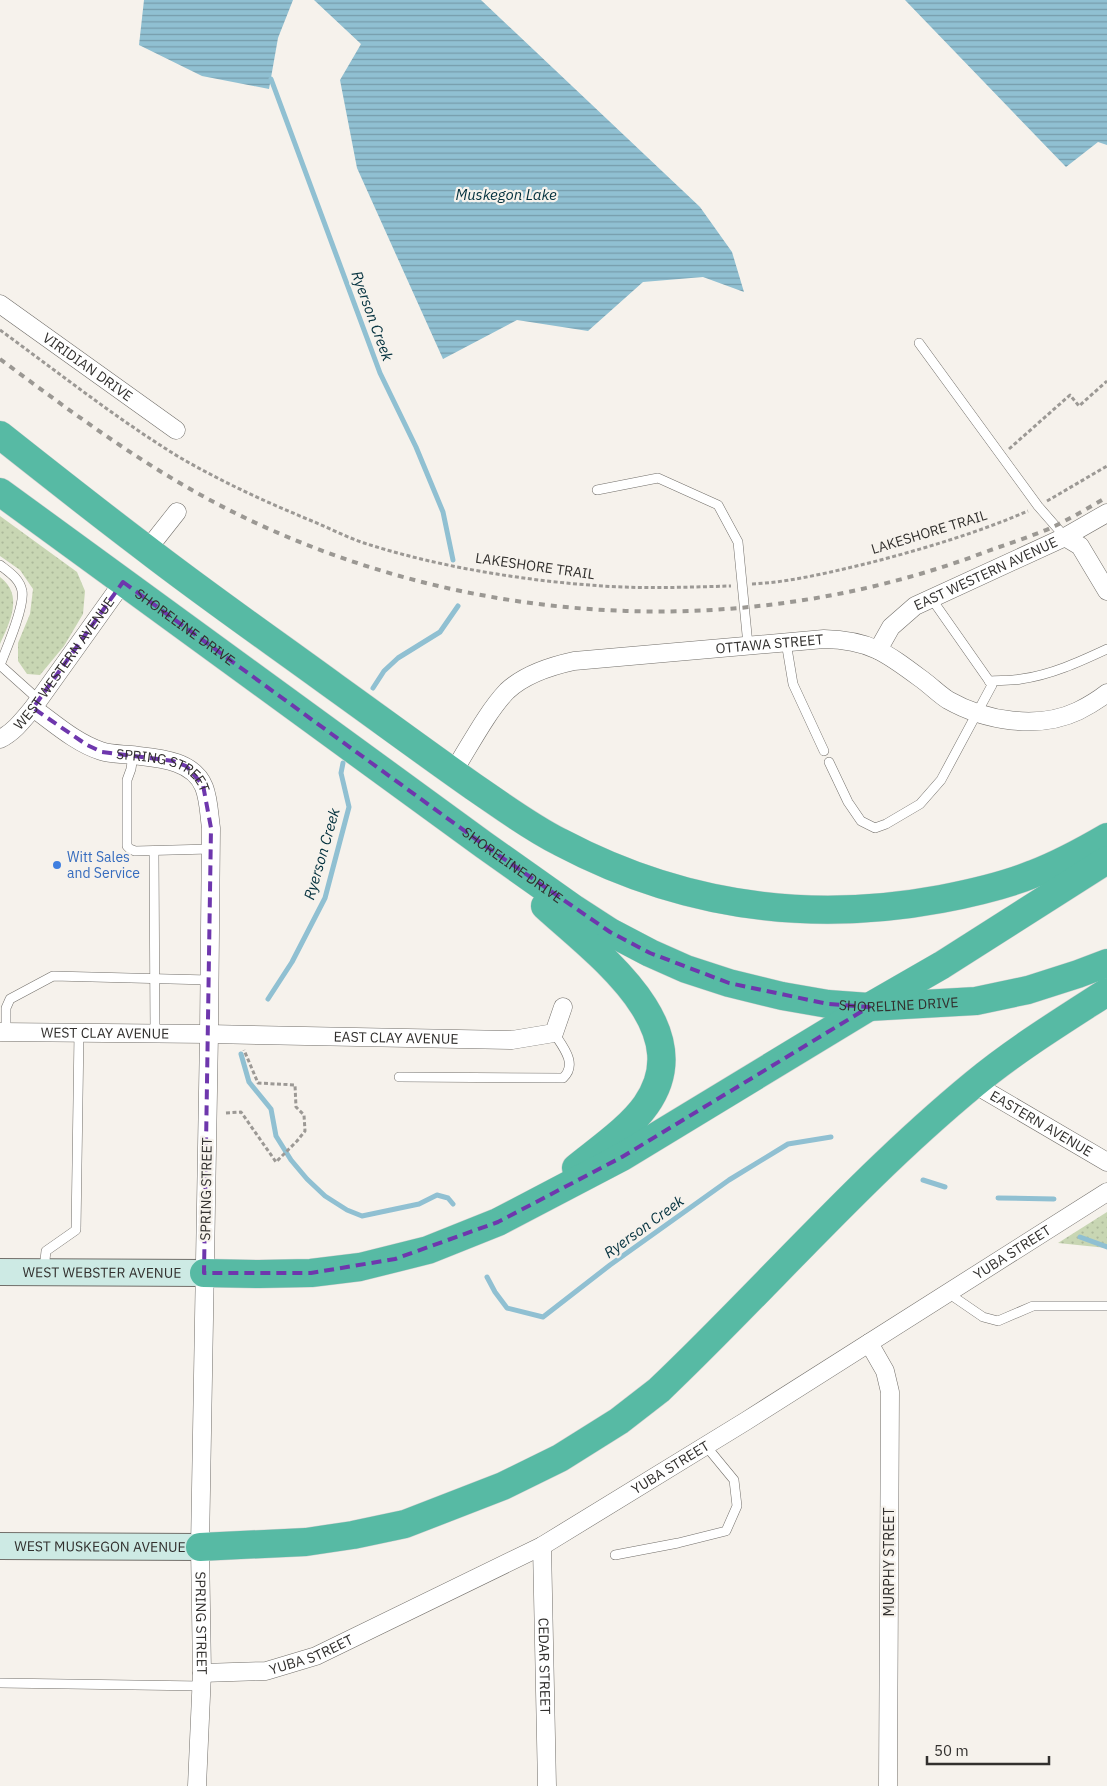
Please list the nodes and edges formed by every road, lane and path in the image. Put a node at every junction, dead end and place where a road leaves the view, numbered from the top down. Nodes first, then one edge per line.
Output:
1 (0, 304) edge
2 (0, 330) edge
3 (919, 343) dead end
4 (1107, 381) edge
5 (176, 430) dead end
6 (0, 435) edge
7 (0, 450) edge
8 (1001, 456) junction
9 (1107, 466) edge
10 (597, 490) dead end
11 (0, 492) edge
12 (1038, 506) junction
13 (177, 512) dead end
14 (1107, 513) edge
15 (1064, 537) junction
16 (148, 550) junction
17 (0, 565) edge
18 (123, 582) junction
19 (742, 585) junction
20 (1107, 591) edge
21 (931, 598) junction
22 (786, 642) junction
23 (209, 645) junction
24 (748, 646) junction
25 (1107, 649) edge
26 (878, 650) junction
27 (989, 681) junction
28 (1107, 693) edge
29 (36, 704) junction
30 (979, 712) junction
31 (0, 738) edge
32 (824, 751) dead end
33 (133, 755) junction
34 (829, 762) dead end
35 (452, 772) junction
36 (1107, 837) edge
37 (484, 845) junction
38 (210, 849) junction
39 (154, 851) junction
40 (1107, 860) edge
41 (1107, 963) edge
42 (155, 978) junction
43 (210, 980) junction
44 (1107, 992) edge
45 (563, 1007) dead end
46 (870, 1007) junction
47 (3, 1032) edge
48 (79, 1033) junction
49 (154, 1033) junction
50 (209, 1034) junction
51 (554, 1034) junction
52 (244, 1050) dead end
53 (399, 1077) dead end
54 (974, 1084) junction
55 (226, 1113) dead end
56 (1107, 1162) edge
57 (1107, 1192) edge
58 (537, 1202) junction
59 (0, 1272) edge
60 (44, 1272) junction
61 (204, 1273) junction
62 (948, 1294) junction
63 (1107, 1306) edge
64 (869, 1344) junction
65 (706, 1446) junction
66 (0, 1546) edge
67 (542, 1546) junction
68 (200, 1547) junction
69 (615, 1555) dead end
70 (202, 1679) junction
71 (0, 1683) edge
72 (197, 1786) edge
73 (547, 1786) edge
74 (888, 1786) edge

1 - 5 street, VIRIDIAN DRIVE
2 - 19 path, LAKESHORE TRAIL
3 - 8 lane
4 - 8 path
6 - 16 highway
7 - 16 highway
8 - 12 lane
9 - 12 path, LAKESHORE TRAIL
10 - 19 lane
11 - 18 highway, SHORELINE DRIVE
12 - 15 lane
12 - 19 path, LAKESHORE TRAIL
13 - 16 street
14 - 15 street, EAST WESTERN AVENUE
15 - 20 street
15 - 21 street, EAST WESTERN AVENUE
16 - 35 highway
17 - 29 lane
18 - 23 highway, SHORELINE DRIVE
18 - 29 street, WEST WESTERN AVENUE
19 - 24 lane
21 - 26 street, EAST WESTERN AVENUE
21 - 27 lane
22 - 24 street, OTTAWA STREET
22 - 26 street, OTTAWA STREET
22 - 32 lane
23 - 35 highway
23 - 37 highway, SHORELINE DRIVE
24 - 35 street, OTTAWA STREET
25 - 27 lane
26 - 30 street, OTTAWA STREET
27 - 30 lane
28 - 30 street, OTTAWA STREET
29 - 31 street, WEST WESTERN AVENUE
29 - 33 street, SPRING STREET
30 - 34 lane
33 - 38 street, SPRING STREET
33 - 39 lane
35 - 36 highway
37 - 46 highway, SHORELINE DRIVE
37 - 58 highway
38 - 39 lane
38 - 43 street, SPRING STREET
39 - 42 lane
40 - 46 highway
41 - 46 highway, SHORELINE DRIVE
42 - 43 lane
42 - 47 lane
42 - 49 lane
43 - 50 street, SPRING STREET
44 - 54 highway
45 - 51 street
46 - 58 highway
47 - 48 street, WEST CLAY AVENUE
48 - 49 street, WEST CLAY AVENUE
48 - 60 lane
49 - 50 street, WEST CLAY AVENUE
50 - 51 street, EAST CLAY AVENUE
50 - 61 street, SPRING STREET
51 - 53 lane
52 - 55 path
54 - 56 street, EASTERN AVENUE
54 - 68 highway
57 - 62 street, YUBA STREET
58 - 61 highway
59 - 60 main road, WEST WEBSTER AVENUE
60 - 61 main road, WEST WEBSTER AVENUE
61 - 68 street, SPRING STREET
62 - 63 lane
62 - 64 street, YUBA STREET
64 - 65 street, YUBA STREET
64 - 74 street, MURPHY STREET
65 - 67 street, YUBA STREET
65 - 69 lane
66 - 68 main road, WEST MUSKEGON AVENUE
67 - 70 street, YUBA STREET
67 - 73 street, CEDAR STREET
68 - 70 street, SPRING STREET
70 - 71 lane
70 - 72 street, SPRING STREET

